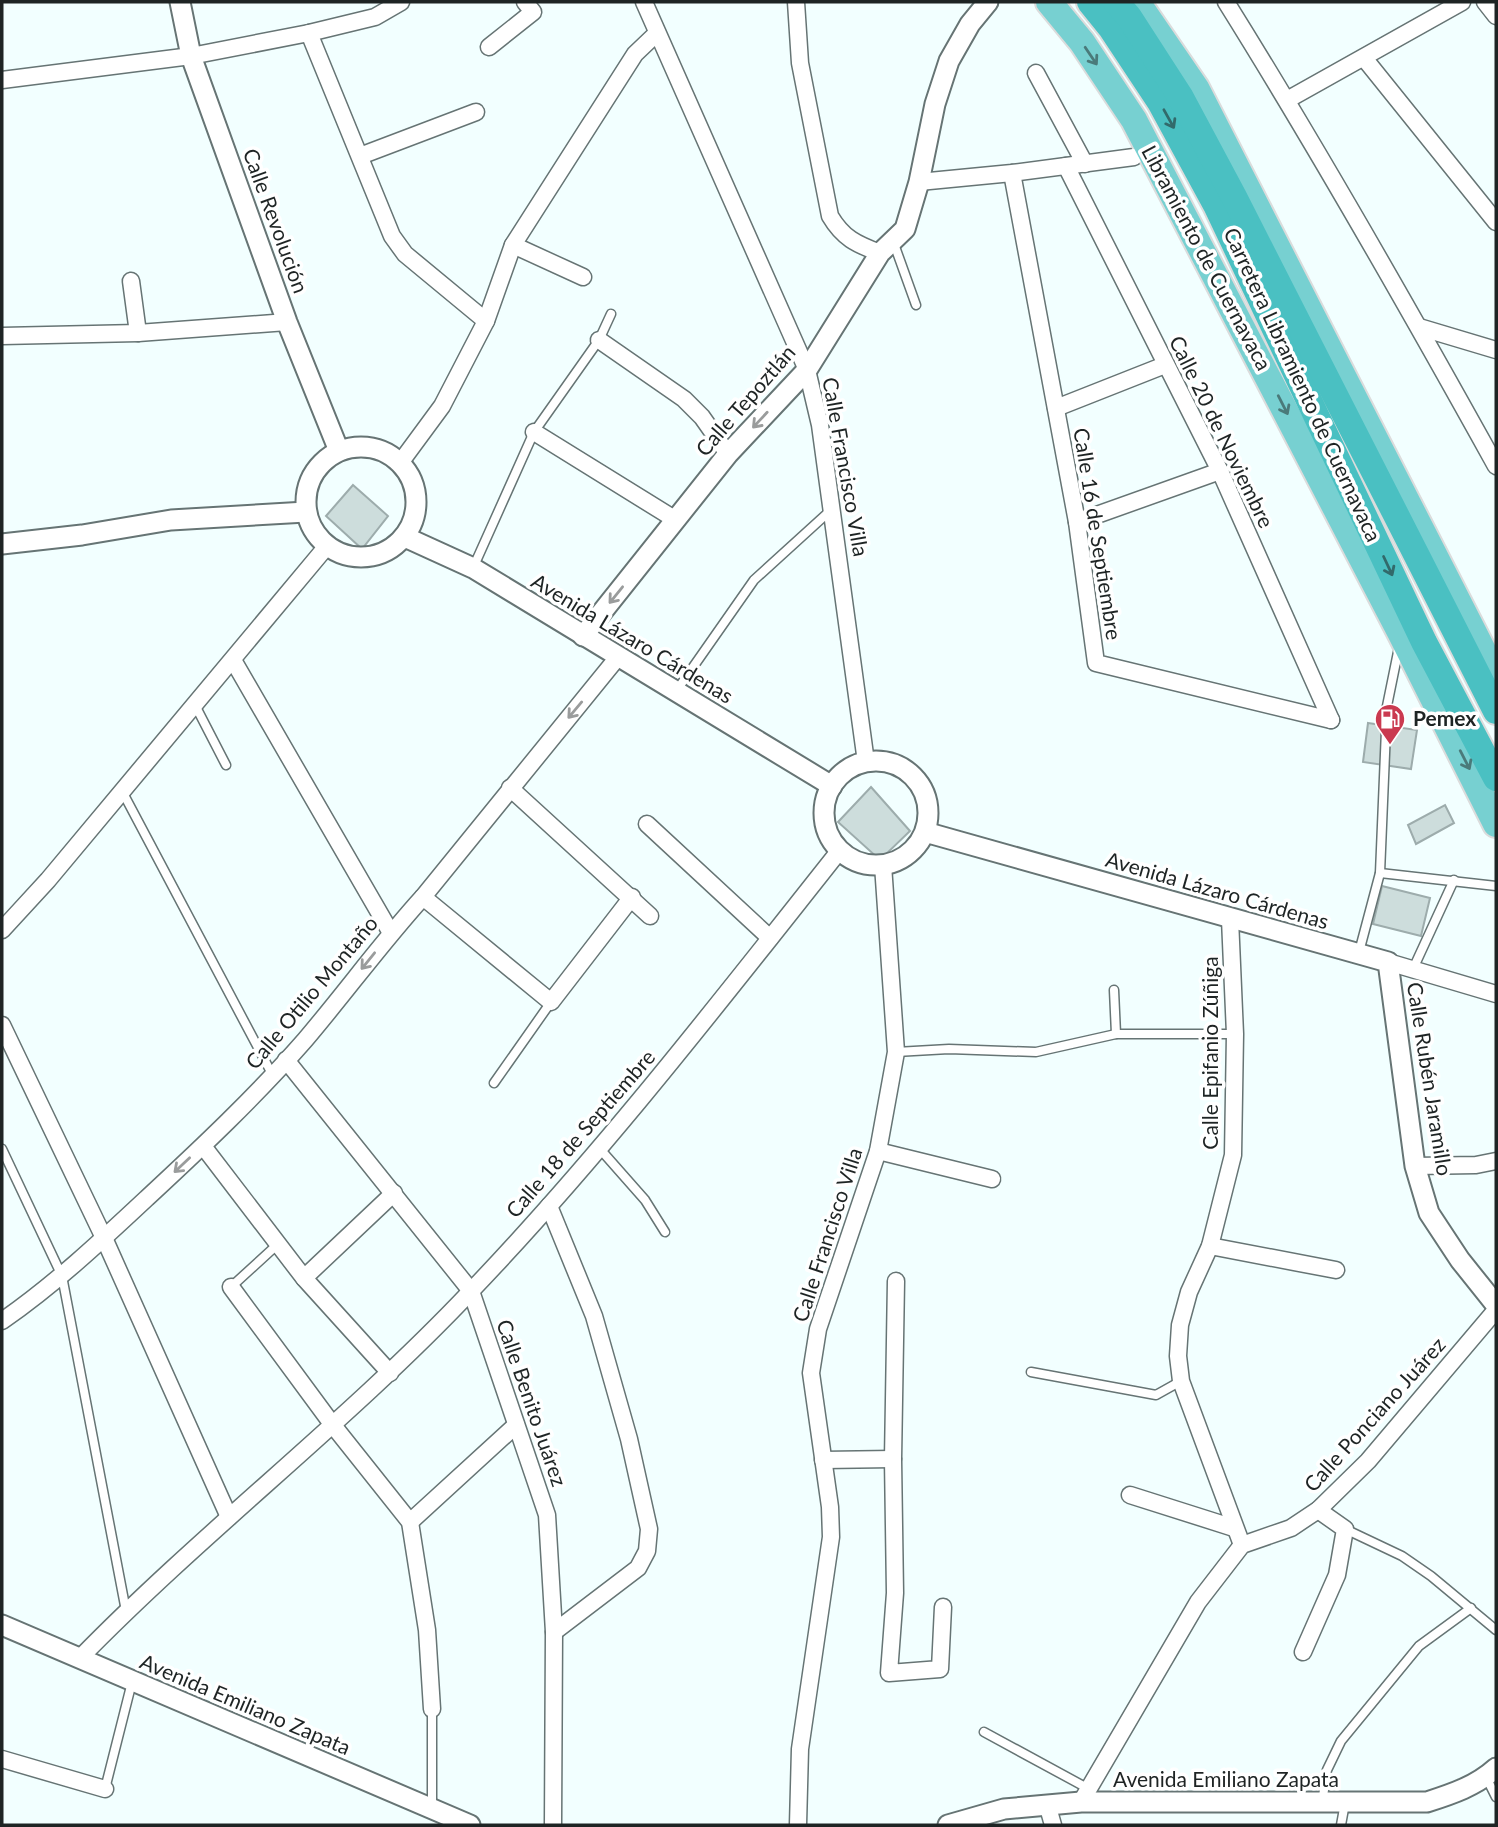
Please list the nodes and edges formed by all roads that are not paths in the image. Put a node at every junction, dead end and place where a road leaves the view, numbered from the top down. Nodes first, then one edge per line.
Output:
1 (180, 2) edge
2 (401, 2) edge
3 (525, 2) edge
4 (643, 2) edge
5 (796, 2) edge
6 (988, 2) edge
7 (1049, 2) edge
8 (1090, 2) edge
9 (1116, 2) edge
10 (1137, 2) edge
11 (1226, 2) edge
12 (1462, 2) edge
13 (1485, 2) edge
14 (1496, 16) edge
15 (309, 33) junction
16 (657, 33) junction
17 (489, 47) dead end
18 (191, 56) junction
19 (1364, 58) junction
20 (1035, 74) dead end
21 (2, 80) edge
22 (1287, 100) junction
23 (476, 112) dead end
24 (360, 156) junction
25 (1134, 157) dead end
26 (1086, 164) junction
27 (1066, 166) junction
28 (1012, 173) junction
29 (919, 182) junction
30 (1496, 222) edge
31 (513, 244) junction
32 (886, 247) junction
33 (583, 276) dead end
34 (131, 281) dead end
35 (916, 305) dead end
36 (611, 314) dead end
37 (486, 321) junction
38 (287, 322) junction
39 (1419, 327) junction
40 (138, 333) junction
41 (2, 336) edge
42 (600, 340) junction
43 (1496, 350) edge
44 (1165, 366) junction
45 (807, 370) junction
46 (1056, 408) junction
47 (534, 432) junction
48 (339, 451) junction
49 (728, 454) junction
50 (400, 463) junction
51 (1496, 466) edge
52 (1220, 471) junction
53 (832, 509) junction
54 (306, 512) junction
55 (676, 520) junction
56 (1077, 522) junction
57 (405, 537) junction
58 (2, 544) edge
59 (327, 546) junction
60 (473, 568) junction
61 (1401, 634) junction
62 (583, 636) junction
63 (618, 657) junction
64 (233, 660) junction
65 (1496, 676) edge
66 (675, 693) junction
67 (195, 705) junction
68 (1496, 711) edge
69 (1331, 720) joint
70 (866, 762) junction
71 (226, 765) dead end
72 (1496, 778) edge
73 (832, 786) junction
74 (510, 788) junction
75 (122, 791) junction
76 (647, 824) dead end
77 (1496, 824) edge
78 (925, 832) junction
79 (840, 850) junction
80 (883, 865) junction
81 (1380, 873) junction
82 (1454, 880) junction
83 (1496, 886) edge
84 (424, 897) junction
85 (632, 897) junction
86 (650, 916) dead end
87 (1230, 919) junction
88 (2, 930) edge
89 (391, 933) junction
90 (770, 938) junction
91 (1359, 953) junction
92 (1388, 962) junction
93 (1413, 969) junction
94 (1114, 990) dead end
95 (1496, 995) edge
96 (551, 1002) junction
97 (2, 1025) edge
98 (1116, 1034) junction
99 (1235, 1034) junction
100 (896, 1052) junction
101 (286, 1060) junction
102 (272, 1074) junction
103 (494, 1083) dead end
104 (203, 1146) junction
105 (2, 1149) edge
106 (600, 1149) junction
107 (877, 1151) junction
108 (1496, 1161) edge
109 (1415, 1166) junction
110 (992, 1180) dead end
111 (394, 1193) junction
112 (549, 1206) junction
113 (665, 1232) dead end
114 (104, 1238) junction
115 (278, 1244) junction
116 (1210, 1246) junction
117 (1336, 1270) dead end
118 (62, 1276) junction
119 (304, 1278) junction
120 (896, 1281) dead end
121 (231, 1287) joint
122 (471, 1291) junction
123 (1496, 1308) edge
124 (2, 1321) edge
125 (1031, 1372) dead end
126 (390, 1373) junction
127 (1181, 1381) junction
128 (332, 1424) junction
129 (516, 1425) junction
130 (893, 1459) junction
131 (823, 1460) junction
132 (1130, 1494) dead end
133 (1318, 1510) junction
134 (229, 1517) junction
135 (410, 1522) junction
136 (1234, 1528) junction
137 (1345, 1528) junction
138 (1242, 1545) junction
139 (943, 1607) dead end
140 (1471, 1608) junction
141 (125, 1611) junction
142 (2, 1625) edge
143 (1496, 1630) edge
144 (554, 1632) junction
145 (1303, 1652) dead end
146 (80, 1658) junction
147 (132, 1682) junction
148 (432, 1709) joint
149 (984, 1732) dead end
150 (2, 1759) edge
151 (1491, 1772) edge
152 (105, 1788) joint
153 (1085, 1795) junction
154 (1496, 1797) edge
155 (1322, 1803) junction
156 (1345, 1803) junction
157 (1048, 1804) junction
158 (432, 1810) junction
159 (470, 1825) edge
160 (553, 1825) edge
161 (799, 1825) edge
162 (948, 1825) edge
163 (1053, 1825) edge
164 (1341, 1825) edge

1 - 18 street, Calle Revolución
2 - 15 street
3 - 17 street
4 - 16 street, Calle Francisco Villa
5 - 32 street
6 - 29 street, Calle Tepoztlán
7 -> 61 main road, Libramiento de Cuernavaca
8 -> 72 highway, Carretera Libramiento de Cuernavaca
9 - 68 highway, Carretera Libramiento de Cuernavaca
10 - 65 main road
11 - 22 street
12 - 19 street
13 - 14 street
15 - 18 street
15 - 24 street
16 - 31 street
16 - 45 street, Calle Francisco Villa
18 - 21 street
18 - 38 street, Calle Revolución
19 - 22 street
19 - 30 street
20 - 26 street
22 - 39 street
23 - 24 street
24 - 37 street
25 - 26 street
26 - 27 street
27 - 28 street
27 - 44 street, Calle 20 de Noviembre
28 - 29 street
28 - 46 street, Calle 16 de Septiembre
29 - 32 street, Calle Tepoztlán
31 - 33 street
31 - 37 street
32 - 35 lane
32 - 45 street, Calle Tepoztlán
34 - 40 street
36 - 42 lane
37 - 50 street
38 - 40 street
38 - 48 street, Calle Revolución
39 - 43 street
39 - 51 street
40 - 41 street
42 - 47 lane
42 - 49 street
44 - 46 street
44 - 52 street, Calle 20 de Noviembre
45 -> 49 street, Calle Tepoztlán
45 - 53 street, Calle Francisco Villa
46 - 56 street, Calle 16 de Septiembre
47 - 55 street
47 - 60 lane
48 - 50 street
48 - 54 street
49 - 55 street, Calle Tepoztlán
50 - 57 street
52 - 56 street
52 - 69 street, Calle 20 de Noviembre
53 - 66 lane
53 - 70 street, Calle Francisco Villa
54 - 58 street
54 - 59 street
55 -> 62 street, Calle Tepoztlán
56 - 69 street, Calle 16 de Septiembre
57 - 59 street
57 - 60 street, Avenida Lázaro Cárdenas
59 - 64 street
60 - 62 street, Avenida Lázaro Cárdenas
61 -> 77 main road, Libramiento de Cuernavaca
61 - 81 lane
62 - 63 street, Avenida Lázaro Cárdenas
63 - 66 street, Avenida Lázaro Cárdenas
63 -> 74 street, Calle Otilio Montaño
64 - 67 street
64 - 89 street
66 - 73 street, Avenida Lázaro Cárdenas
67 - 71 lane
67 - 75 street
70 - 73 street
70 - 78 street
73 - 79 street
74 - 84 street, Calle Otilio Montaño
74 - 85 street
75 - 88 street
75 - 102 lane
76 - 90 street
78 - 80 street
78 - 87 street, Avenida Lázaro Cárdenas
79 - 80 street
79 - 90 street, Calle 18 de Septiembre
80 - 100 street, Calle Francisco Villa
81 - 82 lane
81 - 91 lane
82 - 83 lane
82 - 93 lane
84 - 89 street, Calle Otilio Montaño
84 - 96 street
85 - 86 street
85 - 96 street
87 - 91 street, Avenida Lázaro Cárdenas
87 - 99 street, Calle Epifanio Zúñiga
89 -> 101 street, Calle Otilio Montaño
90 - 106 street, Calle 18 de Septiembre
91 - 92 street, Avenida Lázaro Cárdenas
92 - 93 street, Avenida Lázaro Cárdenas
92 - 109 street, Calle Rubén Jaramillo
93 - 95 street, Avenida Lázaro Cárdenas
94 - 98 lane
96 - 103 lane
97 - 114 street
98 - 99 lane
98 - 100 lane
99 - 116 street, Calle Epifanio Zúñiga
100 - 107 street, Calle Francisco Villa
101 - 102 street, Calle Otilio Montaño
101 - 111 street, Calle Benito Juárez
102 - 104 street, Calle Otilio Montaño
104 -> 114 street, Calle Otilio Montaño
104 - 115 street
105 - 118 lane
106 - 112 street, Calle 18 de Septiembre
106 - 113 lane
107 - 110 street
107 - 131 street, Calle Francisco Villa
108 - 109 street
109 - 123 street, Calle Rubén Jaramillo
111 - 119 street
111 - 122 street, Calle Benito Juárez
112 - 122 street, Calle 18 de Septiembre
112 - 144 street
114 - 118 street, Calle Otilio Montaño
114 - 134 street
115 - 119 street
115 - 121 lane
116 - 117 street
116 - 127 street, Calle Epifanio Zúñiga
118 - 124 street, Calle Otilio Montaño
118 - 141 lane
119 - 126 street
120 - 130 street
121 - 128 street
122 - 126 street, Calle 18 de Septiembre
122 - 129 street, Calle Benito Juárez
123 - 133 street, Calle Ponciano Juárez
125 - 127 lane
126 - 128 street, Calle 18 de Septiembre
127 - 136 street, Calle Epifanio Zúñiga
128 - 134 street, Calle 18 de Septiembre
128 - 135 street
129 - 135 street
129 - 144 street, Calle Benito Juárez
130 - 131 street
130 - 139 street
131 - 161 street, Calle Francisco Villa
132 - 136 street
133 - 137 street
133 - 138 street, Calle Ponciano Juárez
134 - 141 street, Calle 18 de Septiembre
135 - 148 street
136 - 138 street, Calle Epifanio Zúñiga
137 - 140 lane
137 - 145 street
138 - 153 street
140 - 143 lane
140 - 155 lane
141 - 146 street, Calle 18 de Septiembre
142 - 146 street, Avenida Emiliano Zapata
144 - 160 street, Calle Benito Juárez
146 - 147 street, Avenida Emiliano Zapata
147 - 152 lane
147 - 158 street, Avenida Emiliano Zapata
148 - 158 lane
149 - 153 lane
150 - 152 street
151 - 154 lane
151 - 156 street, Avenida Emiliano Zapata
153 - 155 street, Avenida Emiliano Zapata
153 - 157 street, Avenida Emiliano Zapata
155 - 156 street, Avenida Emiliano Zapata
156 - 164 lane
157 - 162 street, Avenida Emiliano Zapata
157 - 163 street
158 - 159 street, Avenida Emiliano Zapata

